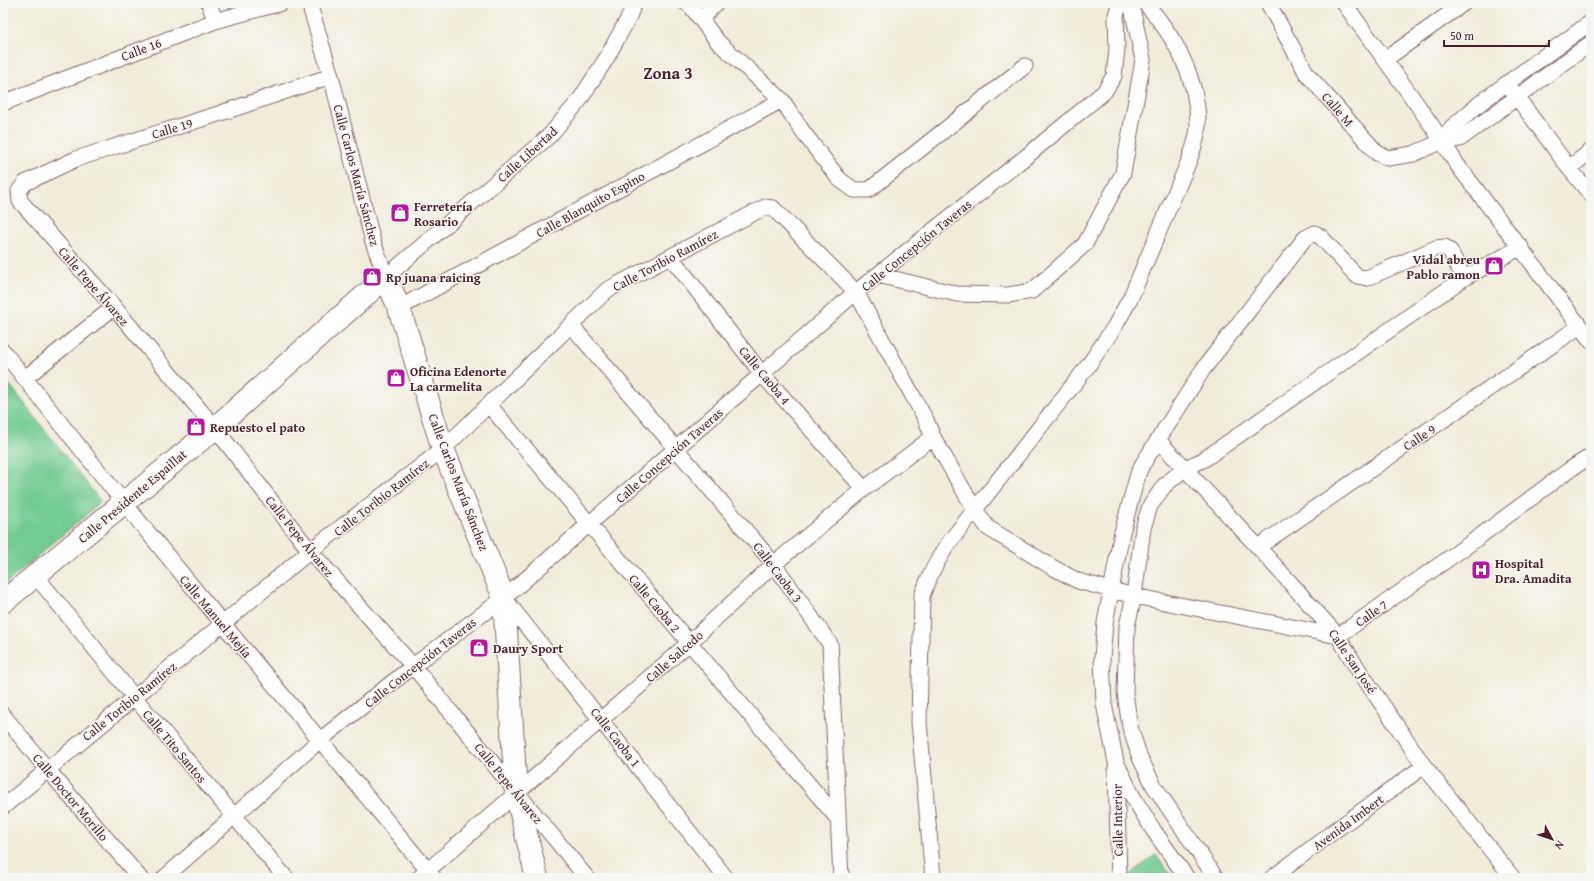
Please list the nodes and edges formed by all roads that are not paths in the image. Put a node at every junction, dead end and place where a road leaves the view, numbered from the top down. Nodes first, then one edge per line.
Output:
1 (209, 3) edge
2 (281, 3) edge
3 (309, 3) edge
4 (634, 3) edge
5 (686, 3) edge
6 (716, 3) edge
7 (1120, 3) edge
8 (1131, 3) edge
9 (1145, 3) edge
10 (1268, 3) edge
11 (1344, 3) edge
12 (1464, 3) edge
13 (215, 20) junction
14 (701, 20) junction
15 (1591, 22) edge
16 (1591, 43) edge
17 (1386, 59) junction
18 (1025, 66) dead end
19 (331, 76) junction
20 (1507, 83) junction
21 (1517, 97) junction
22 (782, 100) junction
23 (3, 103) edge
24 (1443, 141) junction
25 (1591, 151) edge
26 (1569, 168) junction
27 (19, 191) joint
28 (1591, 195) edge
29 (1521, 247) junction
30 (671, 257) junction
31 (878, 275) junction
32 (386, 277) junction
33 (1464, 278) junction
34 (856, 292) junction
35 (114, 307) junction
36 (399, 308) junction
37 (571, 325) junction
38 (1580, 326) junction
39 (1591, 341) edge
40 (3, 351) edge
41 (762, 374) junction
42 (25, 378) junction
43 (489, 405) junction
44 (215, 428) junction
45 (933, 437) junction
46 (1158, 440) junction
47 (443, 448) junction
48 (676, 450) junction
49 (1591, 456) edge
50 (1185, 468) junction
51 (864, 489) junction
52 (124, 503) junction
53 (975, 510) junction
54 (590, 525) junction
55 (1258, 547) junction
56 (310, 551) junction
57 (774, 564) junction
58 (36, 576) junction
59 (1112, 591) junction
60 (1134, 596) junction
61 (504, 598) junction
62 (3, 602) edge
63 (223, 624) junction
64 (1338, 636) junction
65 (689, 643) junction
66 (413, 666) junction
67 (134, 697) junction
68 (3, 715) edge
69 (602, 719) junction
70 (320, 740) junction
71 (1116, 762) junction
72 (1424, 766) junction
73 (47, 769) junction
74 (516, 793) junction
75 (3, 807) edge
76 (235, 816) junction
77 (838, 819) junction
78 (427, 875) edge
79 (140, 878) edge
80 (164, 878) edge
81 (286, 878) edge
82 (537, 878) edge
83 (587, 878) edge
84 (726, 878) edge
85 (841, 878) edge
86 (933, 878) edge
87 (1119, 878) edge
88 (1187, 878) edge
89 (1216, 878) edge
90 (1272, 878) edge
91 (1513, 878) edge

1 - 13 street
2 - 13 street, Calle 16
3 - 19 street, Calle Carlos María Sánchez
4 - 32 street, Calle Libertad
5 - 14 street
6 - 14 street
7 - 31 street, Calle Concepción Taveras
8 - 31 street
9 - 53 street
10 - 24 street, Calle M
11 - 17 street
12 - 17 street
13 - 23 street, Calle 16
14 - 22 street
15 - 20 street
16 - 21 street, Calle M
17 - 24 street
18 - 22 street
19 - 27 street, Calle 19
19 - 32 street, Calle Carlos María Sánchez
20 - 21 street
20 - 24 street
21 - 24 street, Calle M
21 - 26 street
22 - 36 street, Calle Blanquito Espino
24 - 29 street
25 - 26 street
26 - 28 street
27 - 35 street, Calle Pepe Álvarez
29 - 33 street
29 - 38 street
30 - 34 street, Calle Toribio Ramírez
30 - 37 street, Calle Toribio Ramírez
30 - 41 street, Calle Caoba 4
31 - 34 street, Calle Concepción Taveras
32 - 36 street, Calle Carlos María Sánchez
32 - 44 street, Calle Presidente Espaillat
33 - 46 street
33 - 50 street
34 - 41 street, Calle Concepción Taveras
34 - 45 street
35 - 42 street
35 - 44 street, Calle Pepe Álvarez
36 - 47 street, Calle Carlos María Sánchez
37 - 43 street, Calle Toribio Ramírez
37 - 48 street, Calle Caoba 3
38 - 39 street
38 - 55 street, Calle 9
40 - 42 street, Calle Manuel Mejía
41 - 48 street, Calle Concepción Taveras
41 - 51 street, Calle Caoba 4
42 - 52 street, Calle Manuel Mejía
43 - 47 street, Calle Toribio Ramírez
43 - 54 street, Calle Caoba 2
44 - 52 street, Calle Presidente Espaillat
44 - 56 street, Calle Pepe Álvarez
45 - 51 street, Calle Salcedo
45 - 53 street
46 - 50 street, Calle San José
46 - 59 street
47 - 56 street, Calle Toribio Ramírez
47 - 61 street, Calle Carlos María Sánchez
48 - 54 street, Calle Concepción Taveras
48 - 57 street, Calle Caoba 3
49 - 64 street, Calle 7
50 - 55 street, Calle San José
50 - 60 street
51 - 57 street, Calle Salcedo
52 - 58 street, Calle Presidente Espaillat
52 - 63 street, Calle Manuel Mejía
53 - 59 street
53 - 86 street
54 - 61 street, Calle Concepción Taveras
54 - 65 street, Calle Caoba 2
55 - 64 street, Calle San José
56 - 63 street, Calle Toribio Ramírez
56 - 66 street, Calle Pepe Álvarez
57 - 65 street, Calle Salcedo
57 - 77 street, Calle Caoba 3
58 - 62 street, Calle Presidente Espaillat
58 - 67 street, Calle Tito Santos
59 - 60 street
59 - 71 street
60 - 64 street
60 - 89 street
61 - 66 street, Calle Concepción Taveras
61 - 69 street, Calle Caoba 1
61 - 74 street, Calle Carlos María Sánchez
63 - 67 street, Calle Toribio Ramírez
63 - 70 street, Calle Manuel Mejía
64 - 72 street, Calle San José
65 - 69 street, Calle Salcedo
65 - 77 street, Calle Caoba 2
66 - 70 street, Calle Concepción Taveras
66 - 74 street, Calle Pepe Álvarez
67 - 73 street, Calle Toribio Ramírez
67 - 76 street, Calle Tito Santos
68 - 73 street, Calle Doctor Morillo
69 - 74 street, Calle Salcedo
69 - 84 street, Calle Caoba 1
70 - 76 street, Calle Concepción Taveras
70 - 78 street, Calle Manuel Mejía
71 - 87 street, Calle Interior
71 - 88 street
72 - 90 street, Avenida Imbert
72 - 91 street, Calle San José
73 - 75 street, Calle Toribio Ramírez
73 - 79 street, Calle Doctor Morillo
74 - 78 street, Calle Salcedo
74 - 82 street, Calle Carlos María Sánchez
74 - 83 street, Calle Pepe Álvarez
76 - 80 street, Calle Concepción Taveras
76 - 81 street, Calle Tito Santos
77 - 85 street, Calle Caoba 3

